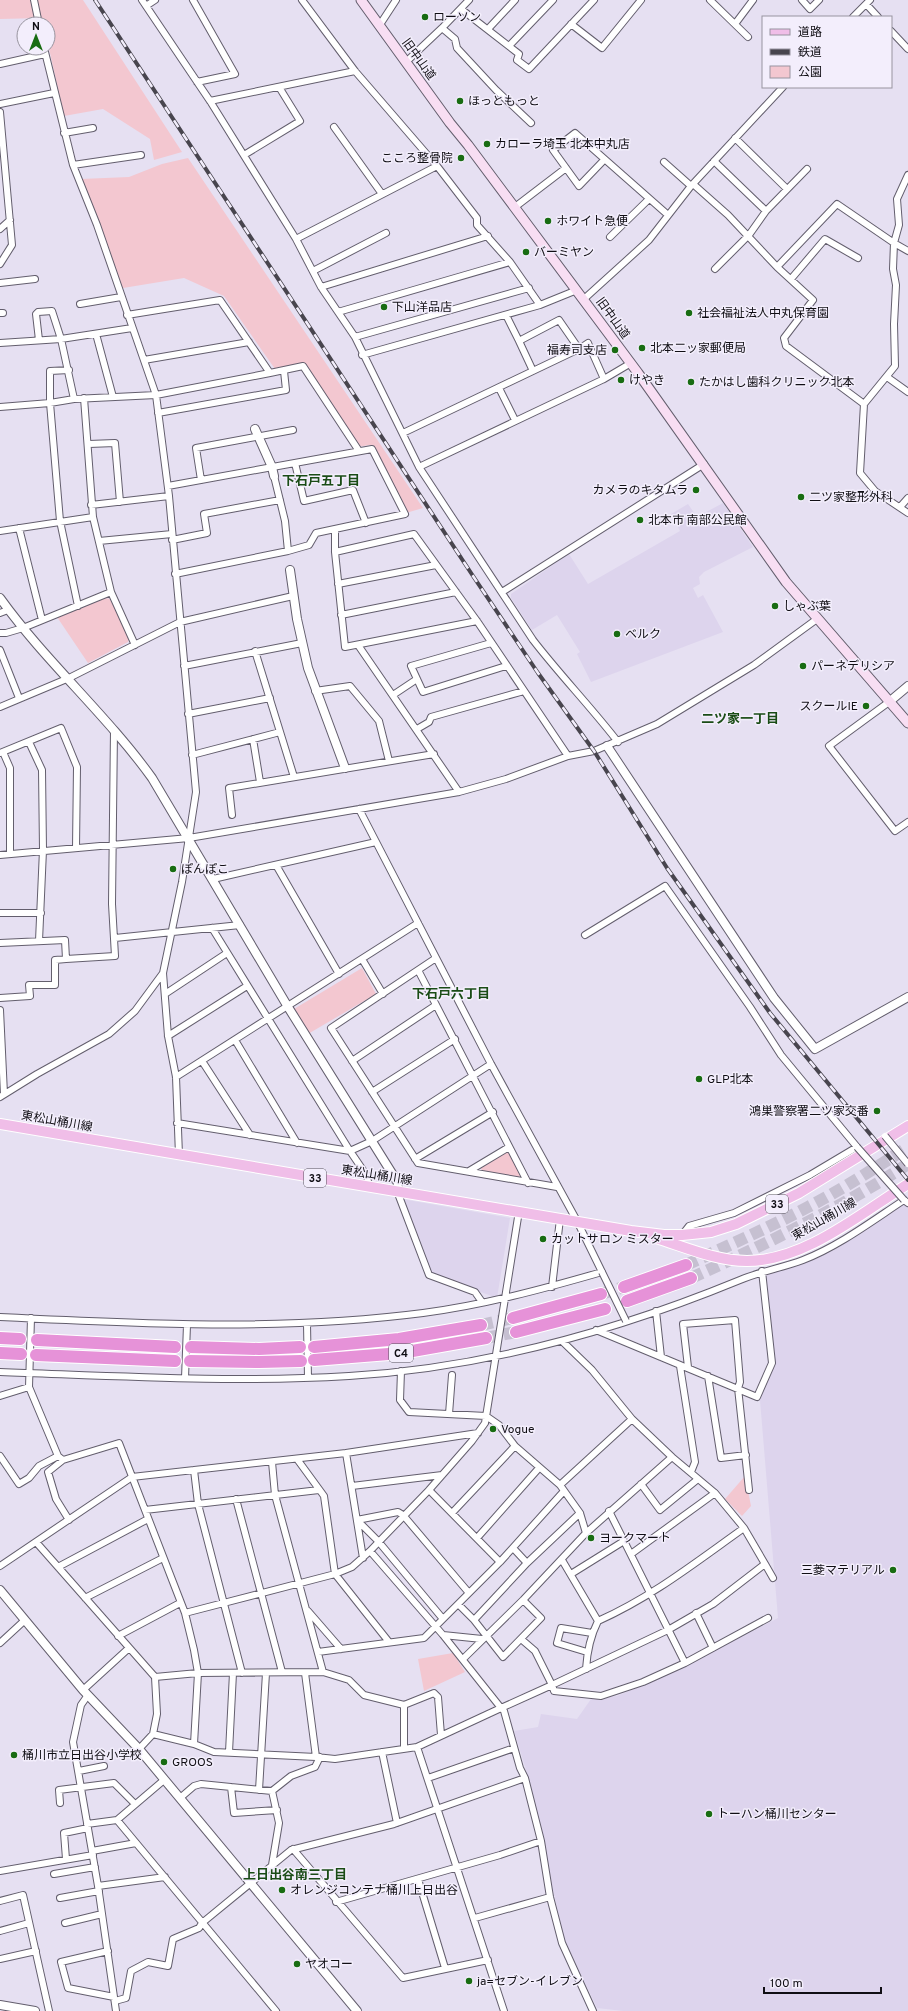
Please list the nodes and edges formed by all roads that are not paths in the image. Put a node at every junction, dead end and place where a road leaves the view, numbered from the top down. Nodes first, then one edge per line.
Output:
1 (34, 0) edge
2 (142, 0) edge
3 (155, 0) edge
4 (193, 0) edge
5 (302, 0) edge
6 (361, 0) edge
7 (396, 0) edge
8 (469, 0) edge
9 (515, 0) edge
10 (553, 0) edge
11 (594, 0) edge
12 (641, 0) edge
13 (753, 0) edge
14 (802, 0) edge
15 (819, 0) edge
16 (715, 1) edge
17 (868, 2) edge
18 (146, 6) junction
19 (461, 9) junction
20 (37, 16) edge
21 (854, 16) edge
22 (877, 16) edge
23 (571, 24) junction
24 (735, 24) junction
25 (379, 26) junction
26 (442, 28) junction
27 (488, 29) junction
28 (892, 32) edge
29 (748, 36) dead end
30 (509, 46) junction
31 (908, 49) edge
32 (28, 56) edge
33 (46, 56) edge
34 (406, 62) junction
35 (0, 64) edge
36 (354, 71) junction
37 (198, 82) junction
38 (279, 87) junction
39 (782, 88) edge
40 (54, 93) junction
41 (210, 101) junction
42 (0, 104) edge
43 (0, 112) edge
44 (531, 123) dead end
45 (334, 127) dead end
46 (93, 128) dead end
47 (64, 133) junction
48 (735, 138) junction
49 (141, 155) dead end
50 (244, 155) junction
51 (604, 160) junction
52 (714, 161) junction
53 (664, 162) dead end
54 (73, 165) junction
55 (437, 166) junction
56 (566, 168) junction
57 (807, 169) dead end
58 (908, 175) edge
59 (692, 185) junction
60 (787, 189) junction
61 (382, 194) junction
62 (649, 199) junction
63 (515, 208) junction
64 (766, 211) junction
65 (668, 215) junction
66 (10, 220) junction
67 (0, 229) edge
68 (386, 233) dead end
69 (749, 235) junction
70 (488, 236) junction
71 (610, 237) dead end
72 (296, 239) junction
73 (894, 243) junction
74 (908, 250) edge
75 (858, 258) dead end
76 (510, 262) junction
77 (0, 264) edge
78 (777, 267) junction
79 (716, 269) dead end
80 (313, 271) junction
81 (35, 279) dead end
82 (791, 279) junction
83 (0, 283) edge
84 (321, 286) junction
85 (529, 288) junction
86 (577, 290) junction
87 (121, 297) junction
88 (584, 299) junction
89 (80, 304) dead end
90 (540, 305) junction
91 (338, 312) junction
92 (127, 315) junction
93 (506, 315) junction
94 (132, 328) junction
95 (96, 334) junction
96 (354, 337) junction
97 (61, 339) junction
98 (39, 340) junction
99 (519, 341) junction
100 (249, 342) junction
101 (0, 343) edge
102 (579, 348) junction
103 (362, 355) junction
104 (144, 360) junction
105 (631, 363) junction
106 (69, 370) junction
107 (284, 370) junction
108 (533, 371) junction
109 (270, 373) junction
110 (887, 377) junction
111 (604, 379) junction
112 (500, 388) junction
113 (908, 392) edge
114 (156, 395) junction
115 (113, 397) junction
116 (84, 398) junction
117 (74, 399) junction
118 (50, 403) junction
119 (864, 404) junction
120 (0, 407) edge
121 (158, 413) junction
122 (515, 420) junction
123 (293, 430) dead end
124 (256, 432) junction
125 (403, 433) junction
126 (89, 444) junction
127 (359, 451) junction
128 (295, 463) junction
129 (704, 464) junction
130 (272, 467) junction
131 (419, 467) junction
132 (274, 476) joint
133 (201, 480) junction
134 (168, 486) junction
135 (169, 496) junction
136 (908, 498) edge
137 (280, 500) junction
138 (120, 502) junction
139 (91, 505) junction
140 (900, 507) junction
141 (908, 513) edge
142 (93, 517) junction
143 (60, 522) junction
144 (366, 523) junction
145 (19, 528) junction
146 (335, 530) junction
147 (0, 531) edge
148 (172, 537) junction
149 (99, 541) junction
150 (288, 551) junction
151 (335, 552) junction
152 (436, 565) junction
153 (290, 570) dead end
154 (175, 574) junction
155 (338, 584) junction
156 (111, 592) junction
157 (456, 592) junction
158 (502, 592) junction
159 (293, 596) junction
160 (0, 598) edge
161 (78, 606) junction
162 (4, 611) edge
163 (341, 615) junction
164 (817, 619) junction
165 (42, 620) junction
166 (477, 621) junction
167 (180, 622) junction
168 (23, 628) junction
169 (0, 634) edge
170 (302, 643) junction
171 (491, 643) junction
172 (135, 645) junction
173 (358, 645) junction
174 (0, 650) edge
175 (255, 651) junction
176 (184, 666) junction
177 (506, 666) junction
178 (69, 678) junction
179 (416, 679) junction
180 (908, 686) edge
181 (315, 691) junction
182 (524, 691) junction
183 (393, 695) junction
184 (19, 698) junction
185 (270, 698) junction
186 (889, 702) junction
187 (0, 706) edge
188 (188, 714) junction
189 (908, 723) edge
190 (416, 729) junction
191 (114, 730) junction
192 (280, 732) junction
193 (253, 739) junction
194 (29, 742) junction
195 (618, 742) junction
196 (607, 746) junction
197 (2, 752) edge
198 (434, 754) junction
199 (192, 755) junction
200 (568, 756) junction
201 (389, 761) junction
202 (345, 768) junction
203 (294, 777) junction
204 (260, 782) junction
205 (459, 792) junction
206 (359, 808) junction
207 (232, 815) dead end
208 (908, 822) edge
209 (189, 838) junction
210 (376, 842) junction
211 (113, 846) junction
212 (76, 848) junction
213 (43, 850) junction
214 (10, 854) junction
215 (0, 855) edge
216 (276, 865) junction
217 (213, 879) junction
218 (0, 913) edge
219 (41, 913) junction
220 (418, 923) junction
221 (240, 925) junction
222 (212, 928) junction
223 (170, 932) junction
224 (585, 935) dead end
225 (115, 938) junction
226 (39, 941) junction
227 (0, 943) edge
228 (227, 953) junction
229 (436, 958) junction
230 (66, 959) junction
231 (362, 959) junction
232 (418, 970) junction
233 (163, 973) junction
234 (339, 974) junction
235 (247, 986) junction
236 (165, 994) junction
237 (383, 994) junction
238 (908, 997) edge
239 (0, 998) edge
240 (436, 1005) junction
241 (288, 1007) junction
242 (0, 1010) edge
243 (267, 1020) junction
244 (168, 1036) junction
245 (455, 1039) junction
246 (235, 1040) junction
247 (202, 1060) junction
248 (352, 1061) junction
249 (491, 1064) junction
250 (473, 1074) junction
251 (176, 1077) junction
252 (372, 1092) junction
253 (2, 1095) edge
254 (493, 1112) junction
255 (908, 1120) edge
256 (177, 1123) junction
257 (0, 1124) edge
258 (394, 1126) junction
259 (908, 1126) edge
260 (250, 1135) junction
261 (372, 1141) junction
262 (297, 1142) junction
263 (510, 1147) junction
264 (857, 1147) junction
265 (350, 1151) junction
266 (179, 1155) junction
267 (415, 1159) junction
268 (908, 1164) edge
269 (469, 1171) junction
270 (528, 1183) junction
271 (908, 1184) edge
272 (369, 1187) junction
273 (557, 1187) junction
274 (397, 1191) junction
275 (906, 1202) edge
276 (519, 1211) junction
277 (560, 1219) junction
278 (577, 1222) junction
279 (631, 1231) junction
280 (682, 1235) junction
281 (686, 1265) tunnel mouth
282 (762, 1271) junction
283 (602, 1272) junction
284 (690, 1278) tunnel mouth
285 (552, 1287) junction
286 (624, 1287) tunnel mouth
287 (601, 1294) tunnel mouth
288 (504, 1299) junction
289 (627, 1301) tunnel mouth
290 (482, 1302) junction
291 (605, 1309) dead end
292 (656, 1311) junction
293 (0, 1317) edge
294 (31, 1318) junction
295 (512, 1318) tunnel mouth
296 (626, 1321) junction
297 (307, 1324) junction
298 (187, 1325) junction
299 (481, 1325) tunnel mouth
300 (596, 1330) junction
301 (516, 1332) tunnel mouth
302 (0, 1338) edge
303 (486, 1338) tunnel mouth
304 (20, 1339) dead end
305 (37, 1340) dead end
306 (562, 1341) junction
307 (314, 1346) dead end
308 (175, 1347) dead end
309 (191, 1347) dead end
310 (300, 1347) dead end
311 (0, 1353) edge
312 (20, 1354) dead end
313 (36, 1355) dead end
314 (495, 1357) junction
315 (661, 1357) junction
316 (314, 1360) dead end
317 (175, 1361) dead end
318 (190, 1361) dead end
319 (300, 1361) dead end
320 (680, 1366) junction
321 (688, 1368) junction
322 (401, 1371) junction
323 (0, 1372) edge
324 (30, 1373) junction
325 (452, 1375) dead end
326 (708, 1376) junction
327 (185, 1378) junction
328 (308, 1378) junction
329 (29, 1387) junction
330 (738, 1388) junction
331 (0, 1396) edge
332 (449, 1414) junction
333 (486, 1416) junction
334 (632, 1419) junction
335 (478, 1433) junction
336 (515, 1446) junction
337 (346, 1453) junction
338 (0, 1456) edge
339 (746, 1456) junction
340 (672, 1457) junction
341 (61, 1458) junction
342 (297, 1459) junction
343 (272, 1462) junction
344 (539, 1468) junction
345 (194, 1470) junction
346 (691, 1472) junction
347 (442, 1475) junction
348 (132, 1477) junction
349 (698, 1479) junction
350 (641, 1484) junction
351 (560, 1485) junction
352 (352, 1486) junction
353 (319, 1490) junction
354 (429, 1490) junction
355 (750, 1490) dead end
356 (564, 1491) junction
357 (715, 1493) junction
358 (275, 1495) junction
359 (236, 1499) junction
360 (198, 1504) junction
361 (144, 1510) junction
362 (609, 1511) junction
363 (452, 1513) junction
364 (580, 1513) junction
365 (403, 1515) junction
366 (69, 1520) junction
367 (148, 1520) junction
368 (357, 1520) junction
369 (744, 1528) junction
370 (586, 1533) junction
371 (477, 1538) junction
372 (378, 1541) junction
373 (624, 1541) junction
374 (36, 1542) junction
375 (513, 1548) junction
376 (370, 1551) junction
377 (630, 1554) junction
378 (163, 1558) junction
379 (363, 1558) junction
380 (562, 1560) junction
381 (500, 1562) junction
382 (527, 1563) junction
383 (765, 1564) junction
384 (0, 1566) edge
385 (58, 1567) junction
386 (335, 1574) junction
387 (571, 1574) junction
388 (773, 1578) dead end
389 (299, 1584) junction
390 (0, 1590) edge
391 (261, 1593) junction
392 (469, 1593) junction
393 (651, 1594) junction
394 (85, 1598) junction
395 (523, 1600) junction
396 (180, 1603) junction
397 (224, 1604) junction
398 (458, 1604) junction
399 (307, 1610) junction
400 (185, 1613) junction
401 (696, 1614) junction
402 (768, 1618) dead end
403 (443, 1619) junction
404 (25, 1620) junction
405 (474, 1620) junction
406 (598, 1621) junction
407 (434, 1627) junction
408 (668, 1630) junction
409 (592, 1633) junction
410 (443, 1635) junction
411 (118, 1636) junction
412 (484, 1638) junction
413 (521, 1639) junction
414 (389, 1642) junction
415 (0, 1643) edge
416 (129, 1648) junction
417 (713, 1648) junction
418 (341, 1649) junction
419 (318, 1652) junction
420 (587, 1652) junction
421 (463, 1659) junction
422 (685, 1663) junction
423 (586, 1669) junction
424 (282, 1672) junction
425 (323, 1672) junction
426 (198, 1673) junction
427 (233, 1673) junction
428 (242, 1673) junction
429 (266, 1673) junction
430 (305, 1673) junction
431 (155, 1677) junction
432 (552, 1685) junction
433 (86, 1693) junction
434 (404, 1705) junction
435 (501, 1708) junction
436 (153, 1734) junction
437 (442, 1735) junction
438 (194, 1744) junction
439 (417, 1747) junction
440 (404, 1748) junction
441 (514, 1748) junction
442 (139, 1749) junction
443 (230, 1752) junction
444 (382, 1752) junction
445 (261, 1755) junction
446 (318, 1757) junction
447 (104, 1766) dead end
448 (79, 1771) junction
449 (428, 1778) junction
450 (525, 1778) junction
451 (164, 1780) junction
452 (82, 1787) junction
453 (230, 1787) junction
454 (260, 1790) junction
455 (272, 1790) junction
456 (180, 1798) junction
457 (60, 1803) dead end
458 (135, 1804) junction
459 (277, 1810) junction
460 (438, 1810) junction
461 (117, 1820) junction
462 (397, 1823) junction
463 (88, 1826) junction
464 (541, 1841) junction
465 (136, 1844) junction
466 (293, 1849) junction
467 (92, 1853) junction
468 (66, 1859) junction
469 (272, 1865) junction
470 (457, 1866) junction
471 (95, 1867) junction
472 (0, 1871) edge
473 (54, 1874) dead end
474 (165, 1877) junction
475 (418, 1879) junction
476 (250, 1884) junction
477 (99, 1888) junction
478 (550, 1897) junction
479 (60, 1898) dead end
480 (0, 1901) edge
481 (336, 1902) junction
482 (102, 1914) junction
483 (475, 1918) junction
484 (202, 1922) junction
485 (29, 1923) junction
486 (65, 1923) dead end
487 (0, 1930) edge
488 (36, 1951) junction
489 (108, 1951) junction
490 (0, 1959) edge
491 (488, 1960) junction
492 (445, 1968) junction
493 (115, 1999) junction
494 (0, 2005) edge
495 (35, 2011) edge
496 (49, 2011) edge
497 (116, 2011) edge
498 (276, 2011) edge
499 (356, 2011) edge
500 (504, 2011) edge
501 (593, 2011) edge

1 - 20 street
2 - 18 street
3 - 18 street
4 - 37 street
5 - 36 street
6 - 25 main road, 旧中山道
7 - 25 street
8 - 19 street
9 - 27 street
10 - 30 street
11 - 23 street
12 - 23 street
13 - 24 street
14 - 15 street
16 - 24 street
17 - 21 street
17 - 22 street
18 - 37 street
19 - 26 street
19 - 27 street
23 - 30 street
24 - 29 street
25 - 34 main road, 旧中山道
26 - 34 street
26 - 44 street
27 - 30 street
28 - 31 street
32 - 35 street
33 - 40 street
34 - 63 main road, 旧中山道
36 - 38 street
36 - 55 street
37 - 41 street
38 - 41 street
38 - 50 street
39 - 48 street
40 - 42 street
40 - 47 street
41 - 50 street
43 - 66 street
45 - 61 street
46 - 47 street
47 - 54 street
48 - 52 street
48 - 60 street
49 - 54 street
50 - 72 street
51 - 56 street
51 - 56 street
51 - 62 street
52 - 59 street
52 - 64 street
53 - 59 street
54 - 87 street
55 - 61 street
55 - 70 street
56 - 63 street
57 - 60 street
58 - 73 street
59 - 65 street
59 - 69 street
60 - 64 street
61 - 72 street
62 - 65 street
62 - 71 street
63 - 86 main road, 旧中山道
64 - 69 street
65 - 88 street
66 - 67 street
66 - 77 street
68 - 80 street
69 - 78 street
69 - 79 street
70 - 76 street
70 - 84 street
72 - 80 street
73 - 74 street
73 - 78 street
73 - 110 street
75 - 82 street
76 - 85 street
76 - 91 street
78 - 82 street
80 - 84 street
81 - 83 street
82 - 119 street
84 - 91 street
85 - 90 street
85 - 96 street
86 - 88 main road, 旧中山道
86 - 90 street
87 - 89 street
87 - 92 street
88 - 105 main road, 旧中山道
90 - 93 street
91 - 96 street
92 - 94 street
92 - 100 street
93 - 99 street
93 - 103 street
94 - 95 street
94 - 104 street
95 - 97 street
95 - 115 street
96 - 103 street
97 - 98 street
97 - 98 street
97 - 106 street
98 - 101 street
99 - 102 street
99 - 108 street
100 - 104 street
100 - 109 street
102 - 108 street
102 - 111 street
103 - 125 street
104 - 114 street
105 - 111 street
105 - 129 main road, 旧中山道
106 - 117 street
106 - 118 street
107 - 109 street
107 - 121 street
107 - 127 street
108 - 112 street
109 - 114 street
110 - 113 street
110 - 119 street
111 - 122 street
112 - 122 street
112 - 125 street
114 - 115 street
114 - 121 street
115 - 116 street
116 - 117 street
116 - 126 street
117 - 118 street
118 - 120 street
118 - 143 street
119 - 140 street
121 - 134 street
122 - 131 street
123 - 124 street
124 - 130 street
124 - 133 street
125 - 131 street
126 - 138 street
126 - 139 street
127 - 128 street
127 - 144 street
128 - 130 street
128 - 144 street
129 - 158 street
129 - 164 main road, 旧中山道
130 - 132 street
130 - 133 street
131 - 158 street
132 - 137 street
133 - 134 street
134 - 135 street
135 - 138 street
135 - 148 street
136 - 140 street
137 - 148 street
137 - 150 street
138 - 139 street
139 - 142 street
140 - 141 street
142 - 143 street
142 - 149 street
143 - 145 street
143 - 161 street
144 - 146 street
145 - 147 street
145 - 165 street
146 - 150 street
146 - 151 street
148 - 149 street
148 - 154 street
149 - 156 street
150 - 154 street
151 - 152 street
151 - 155 street
152 - 155 street
152 - 157 street
153 - 159 street
154 - 167 street
155 - 163 street
156 - 161 street
156 - 172 street
157 - 163 street
157 - 166 street
158 - 195 street
159 - 167 street
159 - 170 street
160 - 162 street
161 - 165 street
162 - 168 street
163 - 173 street
164 - 186 main road, 旧中山道
164 - 195 street
165 - 168 street
166 - 171 street
166 - 173 street
167 - 172 street
167 - 176 street
168 - 169 street
168 - 178 street
170 - 175 street
170 - 181 street
171 - 177 street
171 - 179 street
172 - 178 street
173 - 183 street
174 - 184 street
175 - 176 street
175 - 185 street
176 - 188 street
177 - 179 street
177 - 182 street
178 - 184 street
178 - 191 street
179 - 183 street
180 - 186 street
181 - 201 street
181 - 202 street
182 - 190 street
182 - 200 street
183 - 190 street
184 - 187 street
185 - 188 street
185 - 192 street
186 - 189 main road, 旧中山道
186 - 208 street
188 - 199 street
190 - 198 street
191 - 209 street
191 - 211 street
192 - 193 street
192 - 203 street
193 - 199 street
193 - 204 street
194 - 197 street
194 - 212 street
194 - 213 street
195 - 196 street
196 - 200 street
196 - 238 street
197 - 214 street
198 - 201 street
198 - 205 street
199 - 209 street
200 - 205 street
201 - 202 street
202 - 203 street
203 - 204 street
204 - 207 street
205 - 206 street
206 - 209 street
206 - 210 street
209 - 211 street
209 - 217 street
209 - 223 street
210 - 216 street
210 - 220 street
211 - 212 street
211 - 225 street
212 - 213 street
213 - 214 street
213 - 219 street
214 - 215 street
216 - 217 street
216 - 234 street
217 - 221 street
218 - 219 street
219 - 226 street
220 - 229 street
220 - 231 street
221 - 222 street
221 - 241 street
222 - 223 street
222 - 228 street
223 - 225 street
223 - 233 street
224 - 264 street
225 - 230 street
226 - 227 street
226 - 230 street
228 - 235 street
228 - 236 street
229 - 232 street
229 - 249 street
230 - 239 street
231 - 234 street
231 - 237 street
232 - 237 street
232 - 240 street
233 - 236 street
233 - 253 street
234 - 241 street
235 - 243 street
235 - 244 street
236 - 244 street
237 - 248 street
240 - 245 street
240 - 248 street
241 - 243 street
241 - 261 street
242 - 253 street
243 - 246 street
243 - 265 street
244 - 251 street
245 - 250 street
245 - 252 street
246 - 247 street
246 - 262 street
247 - 251 street
247 - 260 street
248 - 252 street
249 - 250 street
249 - 273 street
250 - 254 street
250 - 258 street
251 - 256 street
252 - 258 street
254 - 263 street
254 - 267 street
255 - 268 street, bridge
256 - 260 street
256 - 266 street
257 - 266 main road, 東松山桶川線 / 33
258 - 261 street
258 - 267 street
259 - 280 main road, 東松山桶川線 / 33
260 - 262 street
261 - 265 street
261 - 274 street
262 - 265 street
263 - 269 street
263 - 270 street
264 - 275 street, bridge
264 - 280 street, 33
265 - 272 street
266 - 272 main road, 東松山桶川線 / 33
267 - 269 street
269 - 270 street
270 - 273 street
271 - 279 main road, 東松山桶川線 / 33
272 - 274 main road, 東松山桶川線 / 33
273 - 278 street
274 - 276 main road, 東松山桶川線 / 33
274 - 290 street
275 - 282 street
276 - 277 main road, 東松山桶川線 / 33
276 - 288 street
277 - 278 main road, 東松山桶川線 / 33
277 - 285 street
278 - 279 main road, 東松山桶川線 / 33
278 - 283 street
279 - 280 main road, 東松山桶川線 / 33
281 - 286 highway
282 - 292 street
282 - 330 street
283 - 285 street
283 - 296 street, bridge
284 - 289 highway
285 - 288 street
287 - 295 highway
288 - 290 street
288 - 314 street
290 - 297 street
291 - 301 highway
292 - 296 street
292 - 315 street
293 - 294 street
294 - 298 street
294 - 324 street
296 - 300 street
297 - 298 street
297 - 328 street
298 - 327 street
299 - 307 highway, C4
300 - 306 street
300 - 315 street
302 - 304 highway
303 - 316 highway, C4
305 - 308 highway
306 - 314 street
306 - 334 street
309 - 310 highway
311 - 312 highway
313 - 317 highway
314 - 322 street
314 - 333 street
315 - 320 street
318 - 319 highway
320 - 321 street
320 - 346 street
321 - 326 street
321 - 330 street
322 - 328 street
322 - 332 street
323 - 324 street
324 - 327 street
324 - 329 street
325 - 332 street
326 - 330 street
326 - 339 street
327 - 328 street
329 - 331 street
329 - 341 street
330 - 339 street
332 - 333 street
333 - 335 street
333 - 336 street
334 - 340 street
334 - 351 street
335 - 337 street
335 - 347 street
336 - 344 street
336 - 363 street
337 - 342 street
337 - 352 street
338 - 341 street
339 - 355 street
340 - 346 street
340 - 350 street
341 - 348 street
341 - 366 street
342 - 343 street
342 - 353 street
343 - 345 street
343 - 358 street
344 - 351 street
344 - 371 street
345 - 348 street
345 - 360 street
346 - 349 street
347 - 352 street
347 - 354 street
348 - 361 street
348 - 366 street
349 - 350 street
349 - 357 street
350 - 362 street
351 - 356 street
352 - 368 street
353 - 358 street
353 - 386 street
354 - 363 street
354 - 365 street
356 - 364 street
356 - 375 street
357 - 369 street
357 - 377 street
358 - 359 street
358 - 389 street
359 - 360 street
359 - 391 street
360 - 361 street
360 - 397 street
361 - 367 street
362 - 370 street
362 - 373 street
363 - 371 street
364 - 370 street
364 - 382 street
365 - 368 street
365 - 372 street
365 - 392 street
366 - 374 street
367 - 378 street
367 - 385 street
368 - 372 street
368 - 379 street
369 - 383 street
369 - 393 street
370 - 380 street
371 - 381 street
372 - 376 street
372 - 403 street
373 - 377 street
373 - 387 street
374 - 384 street
374 - 385 street
375 - 381 street
375 - 382 street
376 - 379 street
376 - 407 street
377 - 393 street
378 - 394 street
378 - 396 street
379 - 386 street
380 - 387 street
380 - 395 street
381 - 392 street
382 - 405 street
383 - 388 street
383 - 401 street
385 - 394 street
386 - 389 street
386 - 414 street
387 - 406 street
389 - 391 street
389 - 399 street
390 - 404 street
391 - 397 street
391 - 424 street
392 - 398 street
393 - 406 street
393 - 408 street
394 - 411 street
395 - 412 street
395 - 413 street
396 - 400 street
396 - 411 street
397 - 400 street
397 - 428 street
398 - 403 street
398 - 405 street
399 - 418 street
399 - 419 street
400 - 426 street
401 - 408 street
401 - 417 street
402 - 417 street
403 - 407 street
404 - 415 street
404 - 433 street
405 - 412 street
406 - 409 street
407 - 410 street
407 - 414 street
408 - 422 street
408 - 423 street
409 - 420 street
409 - 420 street
410 - 412 street
410 - 421 street
411 - 416 street
412 - 413 street
412 - 421 street
413 - 432 street
414 - 418 street
416 - 431 street
416 - 433 street
417 - 422 street
418 - 419 street
419 - 425 street
420 - 423 street
421 - 435 street
422 - 432 street
423 - 432 street
424 - 429 street
424 - 430 street
425 - 430 street
425 - 434 street
426 - 427 street
426 - 431 street
426 - 438 street
427 - 428 street
427 - 443 street
428 - 429 street
429 - 445 street
430 - 446 street
431 - 436 street
432 - 435 street
433 - 442 street
433 - 448 street
434 - 437 street
434 - 440 street
435 - 437 street
435 - 441 street
436 - 438 street
436 - 442 street
437 - 439 street
438 - 443 street
439 - 440 street
439 - 449 street
440 - 444 street
441 - 449 street
441 - 450 street
442 - 451 street
443 - 445 street
444 - 446 street
444 - 462 street
445 - 446 street
445 - 454 street
446 - 455 street
447 - 448 street
448 - 452 street
449 - 460 street
450 - 460 street
450 - 464 street
451 - 456 street
451 - 458 street
452 - 457 street
452 - 458 street
452 - 463 street
453 - 454 street
453 - 456 street
453 - 459 street
454 - 455 street
455 - 459 street
456 - 476 street
458 - 461 street
459 - 469 street
460 - 462 street
460 - 470 street
461 - 463 street
461 - 465 street
462 - 466 street
463 - 467 street
463 - 468 street
464 - 470 street
464 - 478 street
465 - 467 street
465 - 474 street
466 - 469 street
466 - 481 street
467 - 468 street
467 - 471 street
468 - 472 street
469 - 476 street
470 - 475 street
470 - 483 street
471 - 473 street
471 - 477 street
474 - 477 street
474 - 484 street
475 - 481 street
475 - 492 street
476 - 484 street
476 - 499 street
477 - 479 street
477 - 482 street
478 - 483 street
478 - 501 street
480 - 485 street
481 - 492 street
482 - 486 street
482 - 489 street
483 - 491 street
484 - 493 street
484 - 498 street
485 - 487 street
485 - 488 street
488 - 490 street
488 - 496 street
489 - 493 street
489 - 493 street
491 - 492 street
491 - 500 street
493 - 497 street
494 - 495 street

